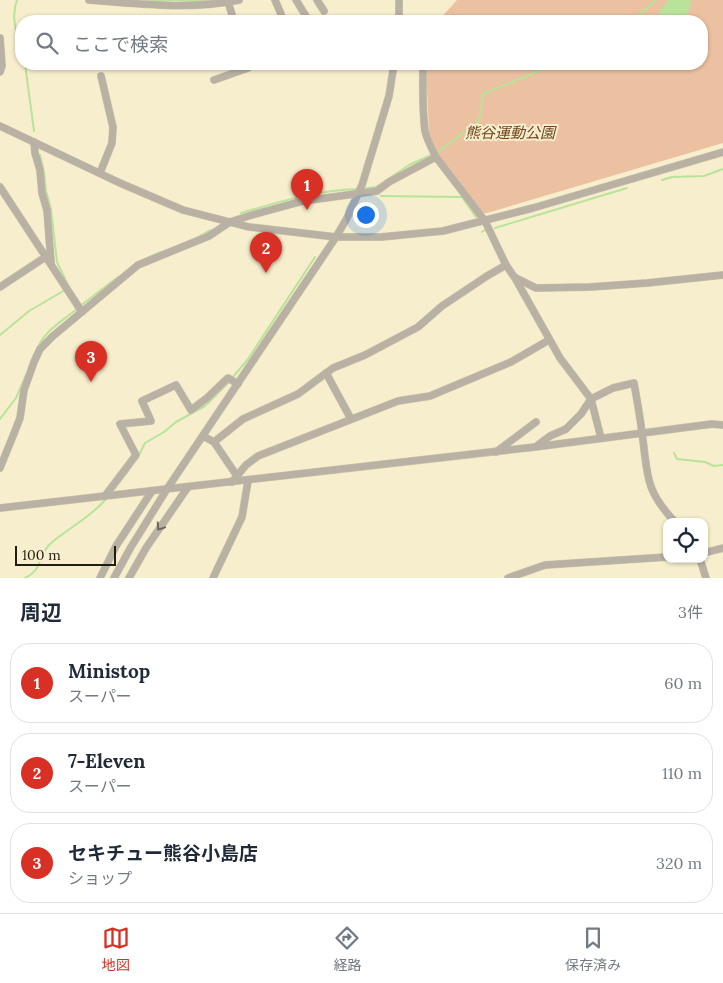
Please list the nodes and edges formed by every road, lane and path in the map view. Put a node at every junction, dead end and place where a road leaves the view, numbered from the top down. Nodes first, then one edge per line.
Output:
1 (89, 0) edge
2 (239, 0) edge
3 (275, 0) edge
4 (296, 0) edge
5 (317, 0) edge
6 (228, 2) junction
7 (398, 2) edge
8 (146, 3) edge
9 (324, 11) dead end
10 (232, 15) edge
11 (281, 15) edge
12 (305, 15) edge
13 (399, 15) edge
14 (0, 38) edge
15 (242, 70) edge
16 (393, 70) edge
17 (423, 70) edge
18 (0, 72) edge
19 (101, 76) dead end
20 (214, 80) dead end
21 (0, 126) edge
22 (34, 142) junction
23 (723, 152) edge
24 (434, 155) junction
25 (100, 173) junction
26 (0, 187) edge
27 (360, 193) junction
28 (485, 221) junction
29 (230, 222) junction
30 (336, 237) junction
31 (49, 259) junction
32 (506, 265) junction
33 (723, 275) edge
34 (516, 278) junction
35 (0, 287) edge
36 (81, 312) junction
37 (549, 340) junction
38 (326, 373) junction
39 (234, 381) junction
40 (591, 399) junction
41 (351, 419) junction
42 (536, 422) dead end
43 (723, 425) edge
44 (642, 433) junction
45 (203, 436) junction
46 (601, 438) junction
47 (214, 442) junction
48 (535, 447) junction
49 (496, 452) junction
50 (0, 468) edge
51 (237, 476) junction
52 (248, 481) junction
53 (232, 482) junction
54 (188, 487) junction
55 (167, 489) junction
56 (152, 491) junction
57 (105, 496) junction
58 (0, 508) edge
59 (671, 518) edge
60 (723, 548) edge
61 (708, 552) edge
62 (663, 557) edge
63 (701, 563) edge
64 (100, 578) edge
65 (114, 578) edge
66 (129, 578) edge
67 (213, 578) edge
68 (508, 578) edge
69 (706, 578) edge

1 - 8 street
2 - 6 street
3 - 11 street
4 - 12 street
5 - 9 street
6 - 8 street
6 - 10 street
7 - 13 street
14 - 18 street
15 - 20 street
16 - 27 street
17 - 24 street
19 - 25 street
21 - 22 street
22 - 25 street
22 - 31 street
23 - 28 street
24 - 27 street
24 - 28 street
25 - 29 street
26 - 31 street
27 - 29 street
27 - 30 street
28 - 30 street
28 - 32 street
29 - 30 street
29 - 36 street
30 - 39 street
31 - 35 street
31 - 36 street
32 - 34 street
32 - 38 street
33 - 34 street
34 - 37 street
36 - 50 street
37 - 40 street
37 - 41 street
38 - 41 street
38 - 47 street
39 - 45 street
39 - 57 street
40 - 44 street
40 - 46 street
40 - 48 street
41 - 51 street
42 - 49 street
43 - 44 street
44 - 46 street
44 - 59 street
45 - 47 street
45 - 55 street
46 - 48 street
47 - 51 street
48 - 49 street
49 - 52 street
51 - 53 street
52 - 53 street
52 - 67 street
53 - 54 street
54 - 55 street
54 -> 66 street
55 - 56 street
55 - 65 street
56 - 57 street
56 - 64 street
57 - 58 street
60 - 61 street
62 - 68 street
63 - 69 street

